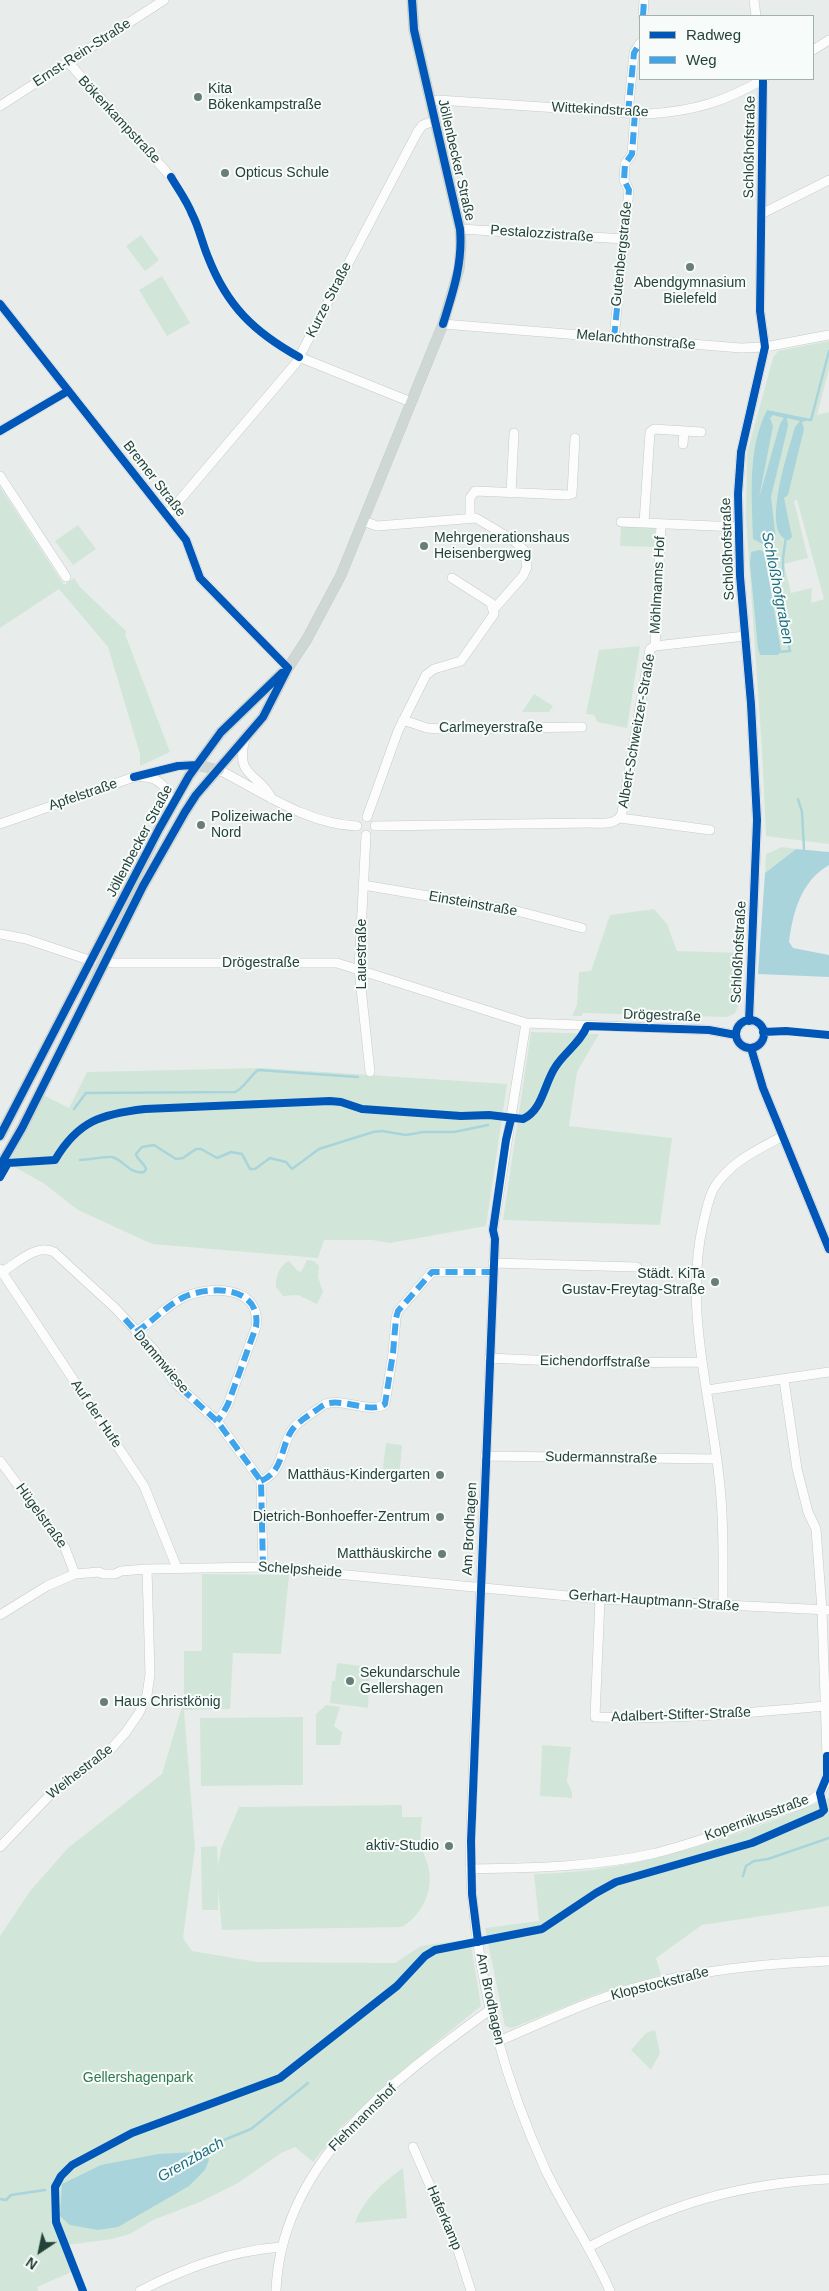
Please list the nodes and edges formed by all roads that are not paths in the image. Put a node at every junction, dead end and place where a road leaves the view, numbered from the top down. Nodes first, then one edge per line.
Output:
1 (164, 0) edge
2 (412, 0) edge
3 (644, 0) edge
4 (754, 0) edge
5 (643, 15) edge
6 (756, 15) edge
7 (829, 40) edge
8 (639, 46) edge
9 (814, 49) edge
10 (68, 62) junction
11 (761, 80) edge
12 (763, 80) edge
13 (430, 102) junction
14 (0, 106) edge
15 (632, 113) junction
16 (434, 120) junction
17 (171, 177) dead end
18 (829, 180) edge
19 (761, 214) junction
20 (460, 229) junction
21 (625, 239) junction
22 (0, 304) edge
23 (442, 324) junction
24 (829, 335) edge
25 (614, 338) junction
26 (765, 347) junction
27 (299, 356) junction
28 (68, 391) junction
29 (411, 402) junction
30 (0, 431) edge
31 (684, 431) junction
32 (701, 432) dead end
33 (514, 433) dead end
34 (575, 438) dead end
35 (683, 444) dead end
36 (0, 476) edge
37 (511, 493) junction
38 (167, 515) junction
39 (470, 518) junction
40 (363, 521) junction
41 (621, 522) dead end
42 (644, 523) junction
43 (661, 524) junction
44 (738, 527) junction
45 (66, 578) dead end
46 (452, 578) dead end
47 (494, 609) junction
48 (745, 636) junction
49 (655, 646) junction
50 (288, 668) junction
51 (403, 720) junction
52 (582, 727) dead end
53 (246, 739) junction
54 (196, 765) junction
55 (219, 770) junction
56 (134, 777) junction
57 (272, 799) junction
58 (170, 808) junction
59 (367, 817) junction
60 (620, 818) junction
61 (0, 824) edge
62 (357, 826) junction
63 (375, 826) junction
64 (710, 830) dead end
65 (366, 835) junction
66 (363, 885) junction
67 (582, 928) dead end
68 (0, 934) edge
69 (106, 960) junction
70 (92, 961) junction
71 (360, 969) junction
72 (749, 1021) junction
73 (526, 1023) junction
74 (736, 1035) junction
75 (751, 1048) junction
76 (370, 1072) dead end
77 (0, 1136) edge
78 (783, 1136) junction
79 (0, 1166) edge
80 (829, 1249) edge
81 (492, 1267) junction
82 (638, 1267) dead end
83 (1, 1270) edge
84 (136, 1332) junction
85 (489, 1358) junction
86 (702, 1362) junction
87 (829, 1372) edge
88 (784, 1380) junction
89 (707, 1390) junction
90 (217, 1421) junction
91 (485, 1456) junction
92 (717, 1459) junction
93 (0, 1461) edge
94 (262, 1481) junction
95 (263, 1567) junction
96 (147, 1568) junction
97 (177, 1568) junction
98 (75, 1574) junction
99 (479, 1587) junction
100 (600, 1599) junction
101 (723, 1606) junction
102 (826, 1610) edge
103 (0, 1615) edge
104 (824, 1706) junction
105 (0, 1846) edge
106 (470, 1869) junction
107 (829, 1962) edge
108 (492, 2009) junction
109 (499, 2041) junction
110 (413, 2147) dead end
111 (829, 2179) edge
112 (282, 2247) junction
113 (589, 2247) junction
114 (140, 2291) edge
115 (276, 2291) edge
116 (471, 2291) edge
117 (610, 2291) edge

1 - 10 street, Ernst-Rein-Straße
2 - 13 main road, Jöllenbecker Straße
3 - 5 street
4 - 6 street
7 - 9 street
8 - 15 street, Gutenbergstraße
10 - 14 street, Ernst-Rein-Straße
10 - 17 street, Bökenkampstraße
11 - 15 street, Wittekindstraße
12 - 19 street, Schloßhofstraße
13 - 15 street, Wittekindstraße
13 - 16 main road, Jöllenbecker Straße
15 - 21 street, Gutenbergstraße
16 - 20 main road, Jöllenbecker Straße
16 - 27 street, Kurze Straße
18 - 19 street
19 - 26 street, Schloßhofstraße
20 - 21 street, Pestalozzistraße
20 - 23 main road, Jöllenbecker Straße
21 - 25 street, Gutenbergstraße
22 - 28 street, Bremer Straße
23 - 25 street, Melanchthonstraße
23 - 29 main road, Jöllenbecker Straße
24 - 26 street, Melanchthonstraße
25 - 26 street, Melanchthonstraße
26 - 44 street, Schloßhofstraße
27 - 29 street
27 - 38 street, Kurze Straße
28 - 30 street
28 - 38 street, Bremer Straße
29 - 40 main road, Jöllenbecker Straße
31 - 32 street, Möhlmanns Hof
31 - 35 street
31 - 42 street, Möhlmanns Hof
33 - 37 street
34 - 37 street
36 - 45 street
37 - 39 street
38 - 50 street, Bremer Straße
39 - 40 street
39 - 47 street
40 - 50 main road, Jöllenbecker Straße
41 - 42 street, Möhlmanns Hof
42 - 43 street, Möhlmanns Hof
43 - 44 street, Möhlmanns Hof
43 - 49 street, Möhlmanns Hof
44 - 48 street, Schloßhofstraße
46 - 47 street
47 - 51 street
48 - 49 street, Albert-Schweitzer-Straße
48 - 72 street, Schloßhofstraße
49 - 60 street, Albert-Schweitzer-Straße
50 - 53 main road, Jöllenbecker Straße
50 - 54 main road, Jöllenbecker Straße
51 - 52 street, Carlmeyerstraße
51 - 59 street
53 - 55 main road, Jöllenbecker Straße
53 - 57 street
54 - 55 main road
54 - 56 street, Apfelstraße
54 - 58 main road, Jöllenbecker Straße
55 - 57 street
55 - 69 main road, Jöllenbecker Straße
56 - 58 street
56 - 61 street, Apfelstraße
57 - 62 street
58 - 70 main road, Jöllenbecker Straße
59 - 62 street
59 - 63 street
60 - 63 street, Albert-Schweitzer-Straße
60 - 64 street, Albert-Schweitzer-Straße
62 - 65 street
63 - 65 street
65 - 66 street, Lauestraße
66 - 67 street, Einsteinstraße
66 - 71 street, Lauestraße
68 - 70 street
69 - 71 street, Drögestraße
69 - 79 main road, Jöllenbecker Straße
70 - 77 main road, Jöllenbecker Straße
71 - 73 street, Drögestraße
71 - 76 street, Lauestraße
72 - 74 street
72 - 75 street
73 - 74 street, Drögestraße
73 - 81 street, Am Brodhagen
74 - 75 street
75 - 78 street
78 - 80 street
78 - 86 street
81 - 82 street
81 - 85 street, Am Brodhagen
81 - 94 street
83 - 84 street, Dammwiese
83 - 97 street, Auf der Hufe
84 - 90 street, Dammwiese
84 - 90 street
85 - 86 street, Eichendorffstraße
85 - 91 street, Am Brodhagen
86 - 89 street
87 - 88 street
88 - 89 street
88 - 102 street, Kopernikusstraße
89 - 92 street
90 - 94 street, Dammwiese
91 - 92 street, Sudermannstraße
91 - 99 street, Am Brodhagen
92 - 101 street
93 - 98 street, Hügelstraße
94 - 95 street
95 - 97 street, Schelpsheide
95 - 99 street, Schelpsheide
96 - 97 street, Schelpsheide
96 - 98 street, Schelpsheide
96 - 105 street, Weihestraße
98 - 103 street, Schelpsheide
99 - 100 street, Gerhart-Hauptmann-Straße
99 - 106 street, Am Brodhagen
100 - 101 street, Gerhart-Hauptmann-Straße
100 - 104 street, Adalbert-Stifter-Straße
101 - 102 street, Gerhart-Hauptmann-Straße
102 - 104 street, Kopernikusstraße
104 - 106 street, Kopernikusstraße
106 - 108 street, Am Brodhagen
107 - 109 street, Klopstockstraße
108 - 109 street, Am Brodhagen
108 - 112 street, Flehmannshof
109 - 113 street, Am Brodhagen
110 - 116 street, Haferkamp
111 - 113 street
112 - 114 street
112 - 115 street, Flehmannshof
113 - 117 street, Am Brodhagen

